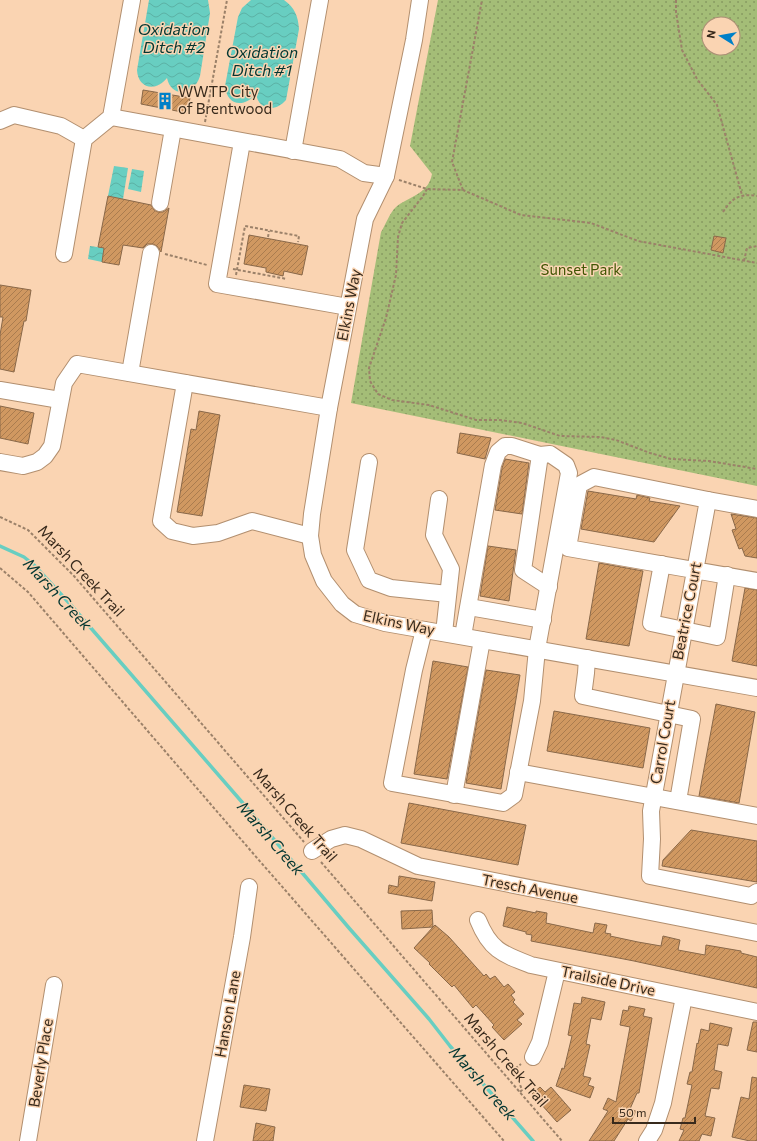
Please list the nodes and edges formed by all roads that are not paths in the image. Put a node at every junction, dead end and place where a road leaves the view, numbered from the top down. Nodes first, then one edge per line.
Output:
1 (132, 0) edge
2 (320, 0) edge
3 (420, 0) edge
4 (111, 117) junction
5 (0, 121) edge
6 (173, 129) junction
7 (84, 139) junction
8 (242, 142) junction
9 (293, 151) junction
10 (386, 176) junction
11 (160, 203) dead end
12 (151, 253) dead end
13 (64, 254) dead end
14 (348, 307) junction
15 (130, 373) junction
16 (185, 383) junction
17 (0, 390) edge
18 (60, 400) junction
19 (329, 408) junction
20 (540, 455) junction
21 (0, 462) edge
22 (369, 462) dead end
23 (439, 499) dead end
24 (708, 500) junction
25 (757, 509) edge
26 (310, 536) junction
27 (662, 564) junction
28 (695, 570) junction
29 (727, 576) junction
30 (757, 581) edge
31 (549, 587) junction
32 (448, 594) junction
33 (469, 607) junction
34 (543, 620) junction
35 (424, 630) junction
36 (683, 631) junction
37 (444, 633) junction
38 (463, 636) junction
39 (482, 640) junction
40 (537, 649) junction
41 (587, 658) junction
42 (675, 673) junction
43 (757, 688) edge
44 (668, 713) junction
45 (518, 772) junction
46 (454, 795) junction
47 (678, 801) junction
48 (652, 804) junction
49 (757, 816) edge
50 (312, 851) road end
51 (249, 887) dead end
52 (754, 894) edge
53 (478, 920) dead end
54 (757, 933) edge
55 (557, 971) junction
56 (54, 985) dead end
57 (684, 997) junction
58 (757, 1012) edge
59 (533, 1057) road end
60 (28, 1141) edge
61 (205, 1141) edge
62 (647, 1141) edge

1 - 4 street
2 - 9 street
3 - 10 street, Elkins Way
4 - 6 street
4 - 7 street
5 - 7 street
6 - 8 street
6 - 11 street
7 - 13 street
8 - 9 street
8 - 14 street
9 - 10 street
10 - 14 street, Elkins Way
12 - 15 street
14 - 19 street, Elkins Way
15 - 16 street
15 - 18 street
16 - 19 street
16 - 26 street
17 - 18 street
18 - 21 street
19 - 26 street, Elkins Way
20 - 31 street
20 - 31 street
20 - 33 street
22 - 32 street
23 - 32 street
24 - 25 street
24 - 27 street
24 - 28 street, Beatrice Court
26 - 35 street, Elkins Way
27 - 28 street
27 - 36 street
28 - 29 street
28 - 36 street, Beatrice Court
29 - 30 street
29 - 36 street
31 - 34 street
32 - 37 street
33 - 34 street
33 - 38 street
34 - 40 street
35 - 37 street, Elkins Way
35 - 46 street
36 - 42 street, Beatrice Court
37 - 38 street, Elkins Way
38 - 39 street, Elkins Way
39 - 40 street, Elkins Way
39 - 46 street
40 - 41 street, Elkins Way
40 - 45 street
41 - 42 street, Elkins Way
41 - 44 street
42 - 43 street, Elkins Way
42 - 44 street, Carrol Court
44 - 47 street
44 - 48 street, Carrol Court
45 - 46 street
45 - 48 street
47 - 48 street
47 - 49 street
48 - 52 street, Carrol Court
50 - 54 street, Tresch Avenue
51 - 61 street, Hanson Lane
53 - 55 street, Trailside Drive
55 - 57 street, Trailside Drive
55 - 59 street
56 - 60 street, Beverly Place
57 - 58 street, Trailside Drive
57 - 62 street

